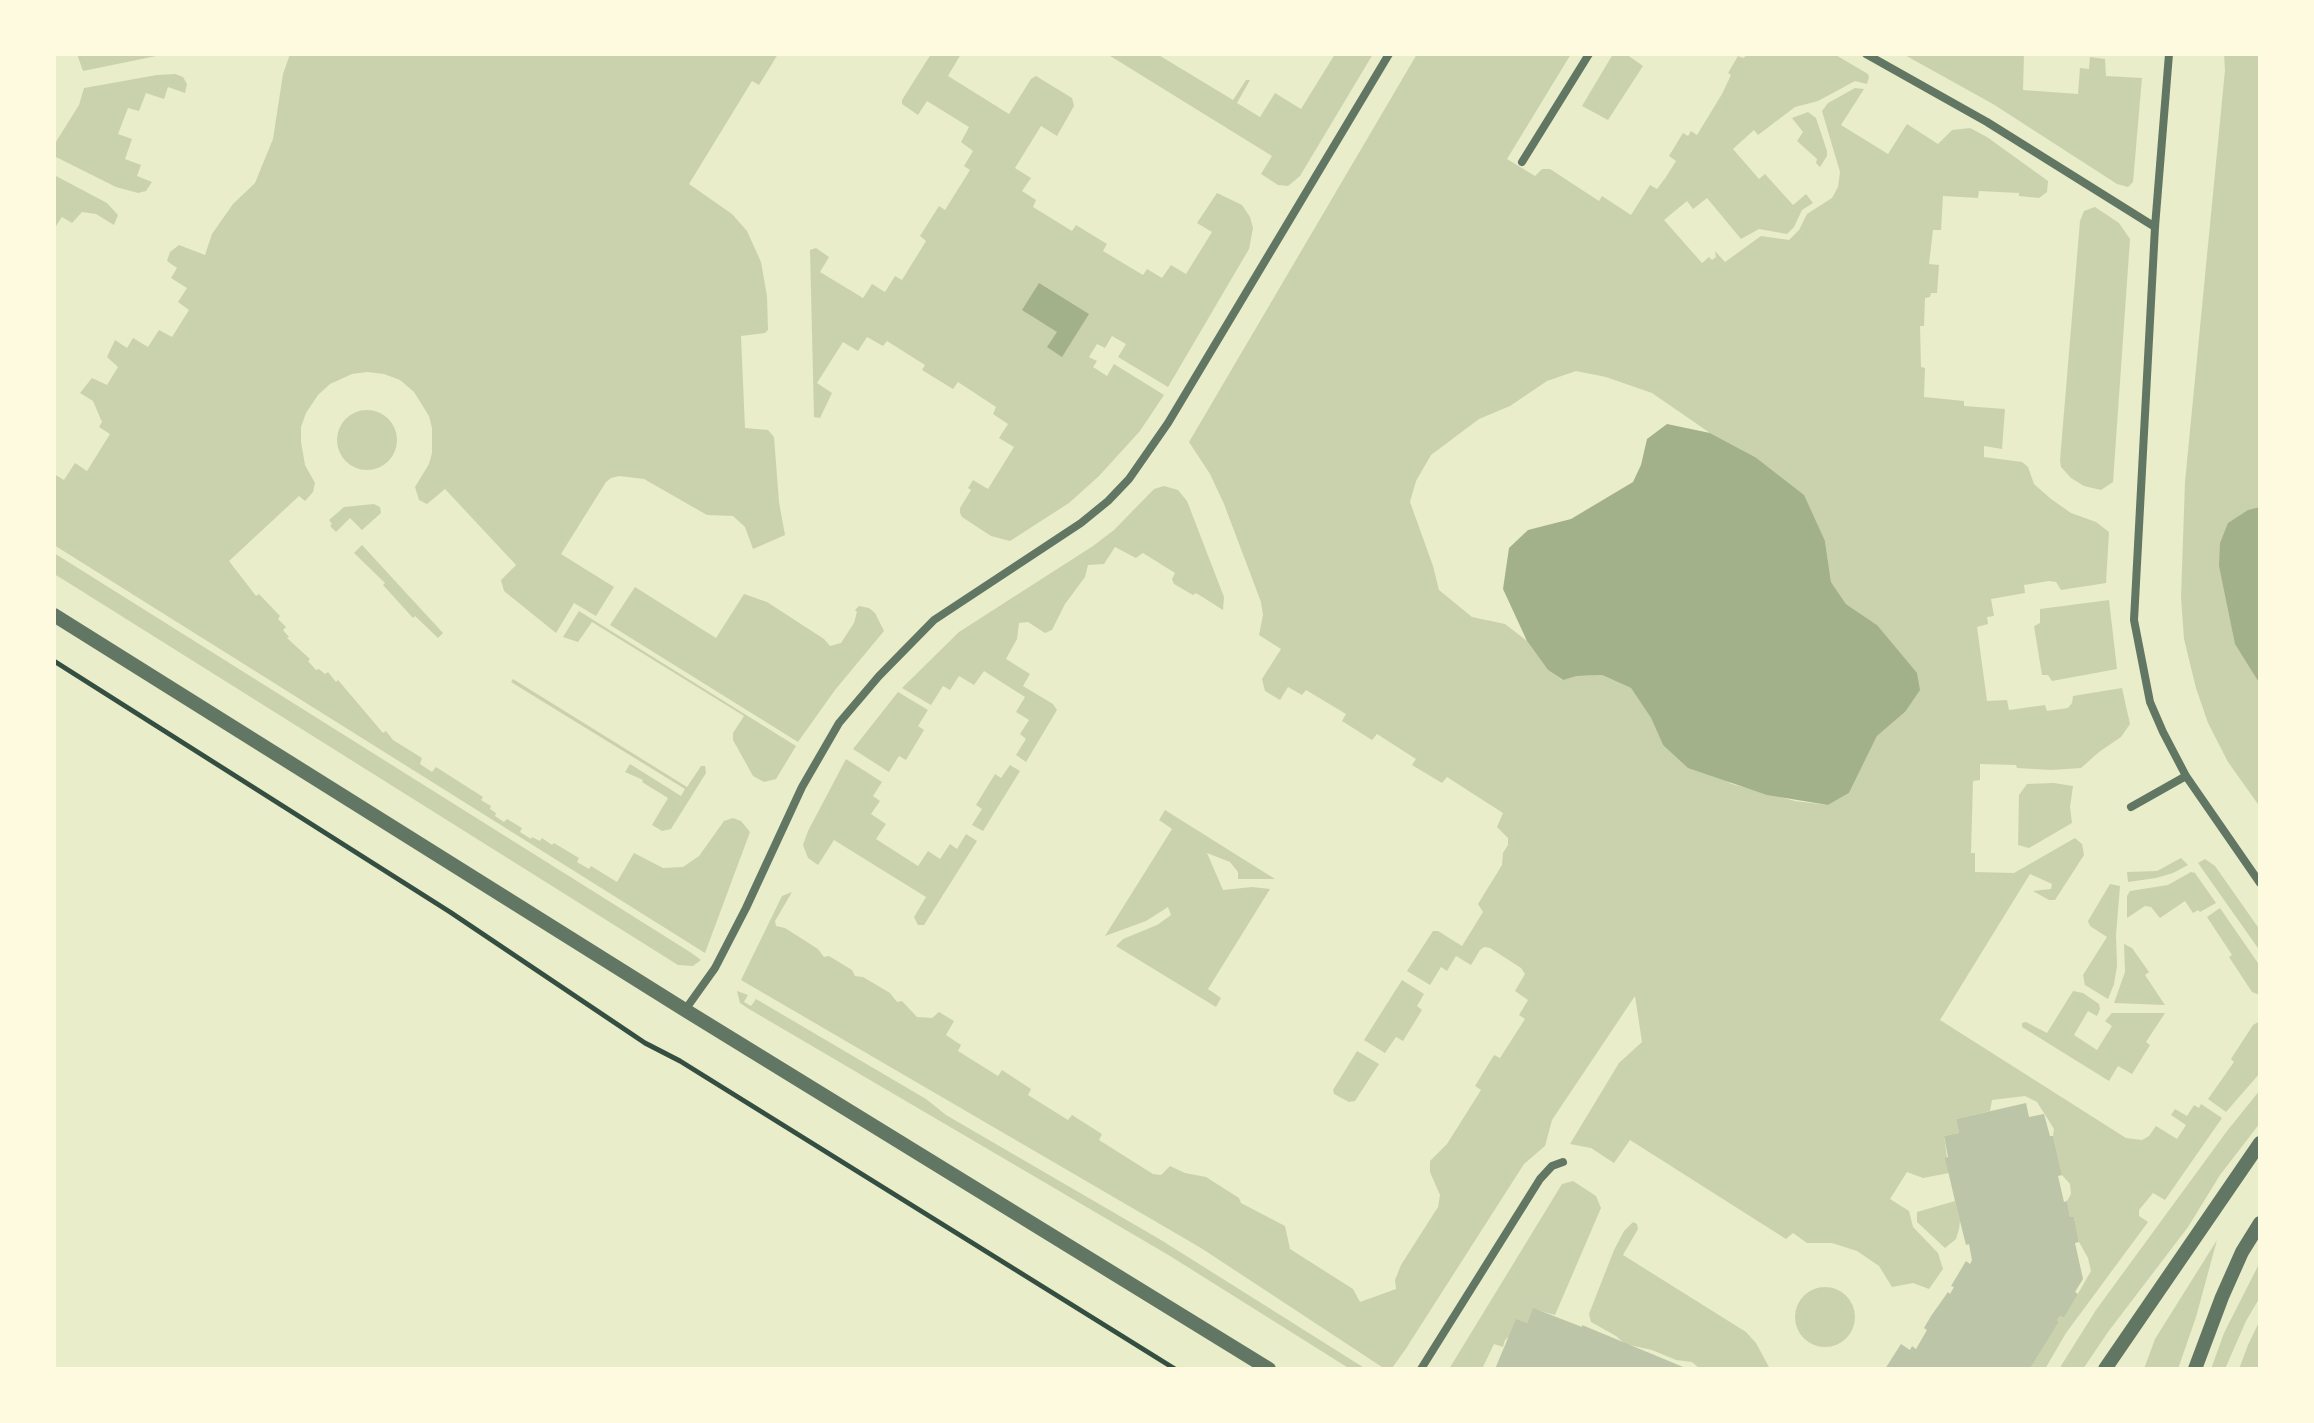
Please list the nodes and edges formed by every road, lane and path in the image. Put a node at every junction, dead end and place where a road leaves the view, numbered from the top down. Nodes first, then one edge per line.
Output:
1 (1389, 54) edge
2 (1589, 54) edge
3 (1866, 54) edge
4 (2169, 54) edge
5 (1522, 162) dead end
6 (2155, 227) junction
7 (54, 615) edge
8 (54, 661) edge
9 (2186, 776) junction
10 (2131, 807) dead end
11 (2260, 883) edge
12 (685, 1010) junction
13 (2260, 1143) edge
14 (1563, 1162) dead end
15 (2260, 1223) edge
16 (1175, 1369) edge
17 (1269, 1369) edge
18 (1421, 1369) edge
19 (2105, 1369) edge
20 (2195, 1369) edge

1 - 12 street
2 - 5 street
3 - 6 street
4 - 6 street
6 - 9 street
7 - 12 street
8 - 16 path
9 - 10 street
9 - 11 street
12 - 17 street
13 - 19 street
14 - 18 street
15 - 20 street

